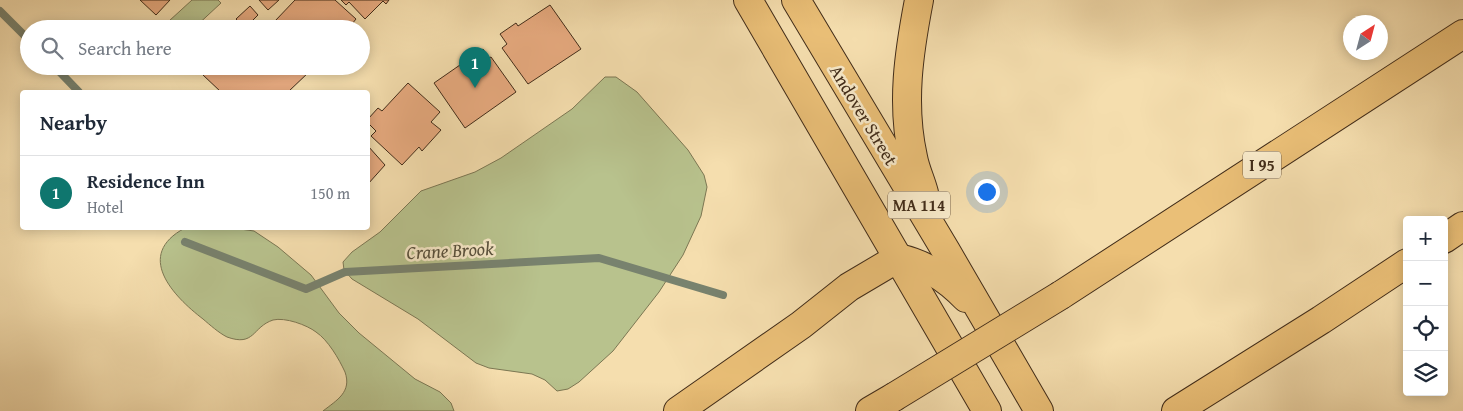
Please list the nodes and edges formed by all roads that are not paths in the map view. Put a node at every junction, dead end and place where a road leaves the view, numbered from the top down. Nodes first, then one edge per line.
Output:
1 (728, 0) edge
2 (748, 0) edge
3 (796, 0) edge
4 (919, 0) edge
5 (1463, 34) edge
6 (800, 89) junction
7 (1463, 226) edge
8 (1448, 235) edge
9 (946, 251) junction
10 (898, 258) junction
11 (1403, 266) edge
12 (986, 319) junction
13 (678, 411) edge
14 (870, 411) edge
15 (987, 411) edge
16 (1039, 411) edge
17 (1176, 411) edge

1 - 6 highway
2 - 6 highway, MA 114
3 - 9 highway, Andover Street / MA 114
4 - 9 highway
5 - 14 highway, I 95, bridge
6 - 10 highway, MA 114
7 - 8 highway
9 - 12 highway, Andover Street / MA 114
10 - 12 highway
10 - 13 highway
10 - 15 highway, MA 114
11 - 17 highway
12 - 16 highway, Andover Street / MA 114

